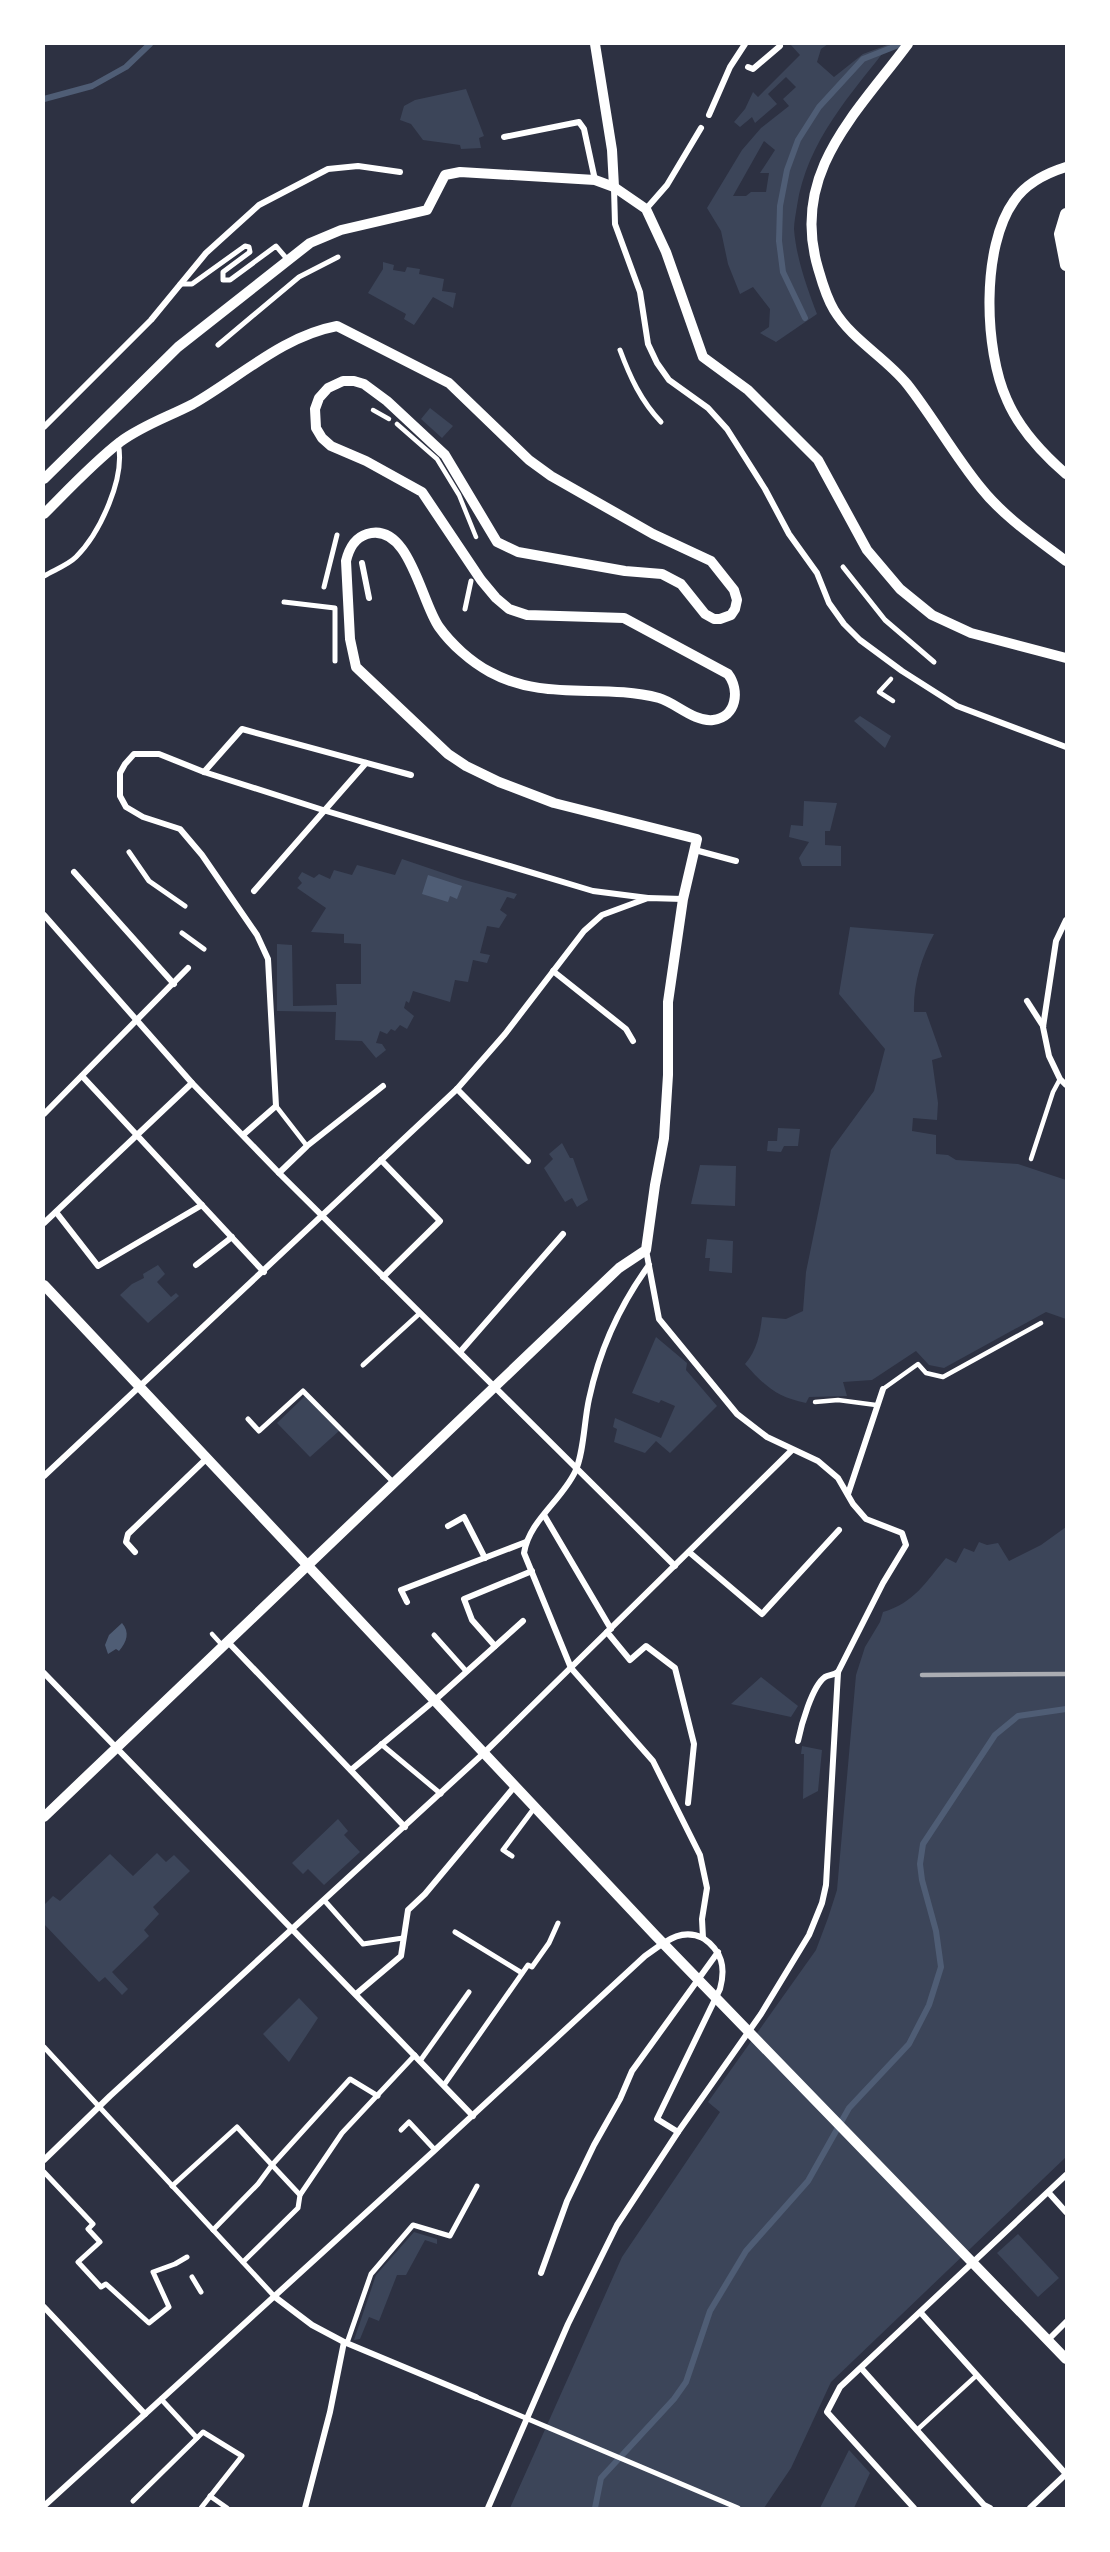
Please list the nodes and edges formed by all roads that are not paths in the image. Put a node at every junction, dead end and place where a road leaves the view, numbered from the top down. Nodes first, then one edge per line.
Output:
1 (595, 44) edge
2 (745, 44) edge
3 (908, 44) edge
4 (780, 46) dead end
5 (748, 67) dead end
6 (709, 115) dead end
7 (701, 128) dead end
8 (504, 137) dead end
9 (1066, 167) edge
10 (400, 172) dead end
11 (595, 180) junction
12 (614, 187) junction
13 (646, 209) junction
14 (1066, 214) edge
15 (338, 257) dead end
16 (287, 259) junction
17 (1066, 265) edge
18 (180, 285) junction
19 (218, 345) dead end
20 (620, 350) dead end
21 (373, 410) dead end
22 (388, 419) dead end
23 (662, 422) dead end
24 (397, 424) dead end
25 (44, 427) edge
26 (118, 443) junction
27 (1066, 474) edge
28 (44, 478) edge
29 (44, 514) edge
30 (338, 535) dead end
31 (476, 537) dead end
32 (1066, 561) edge
33 (362, 563) dead end
34 (843, 567) dead end
35 (44, 576) edge
36 (471, 581) dead end
37 (324, 587) dead end
38 (369, 598) dead end
39 (284, 602) dead end
40 (465, 609) dead end
41 (1066, 658) edge
42 (335, 661) dead end
43 (934, 662) dead end
44 (891, 679) dead end
45 (893, 701) dead end
46 (1066, 747) edge
47 (366, 763) junction
48 (204, 772) junction
49 (411, 775) dead end
50 (323, 810) junction
51 (696, 844) junction
52 (129, 852) dead end
53 (736, 861) dead end
54 (74, 872) dead end
55 (254, 891) dead end
56 (648, 898) junction
57 (683, 899) junction
58 (184, 906) dead end
59 (44, 915) edge
60 (1066, 920) edge
61 (182, 933) dead end
62 (204, 949) dead end
63 (188, 968) dead end
64 (553, 971) junction
65 (174, 984) junction
66 (1027, 1002) dead end
67 (136, 1021) junction
68 (1043, 1027) junction
69 (633, 1041) dead end
70 (82, 1076) junction
71 (1060, 1079) junction
72 (192, 1083) junction
73 (1066, 1085) edge
74 (382, 1086) dead end
75 (457, 1089) junction
76 (276, 1106) junction
77 (44, 1114) edge
78 (137, 1135) junction
79 (243, 1135) junction
80 (307, 1146) junction
81 (1031, 1159) dead end
82 (381, 1160) junction
83 (528, 1161) dead end
84 (279, 1173) junction
85 (202, 1205) junction
86 (56, 1212) junction
87 (322, 1216) junction
88 (44, 1223) edge
89 (563, 1234) dead end
90 (232, 1237) junction
91 (646, 1250) junction
92 (196, 1265) dead end
93 (649, 1265) junction
94 (264, 1272) junction
95 (383, 1277) junction
96 (45, 1289) edge
97 (419, 1314) junction
98 (1041, 1323) dead end
99 (460, 1352) junction
100 (363, 1365) dead end
101 (139, 1386) junction
102 (495, 1386) junction
103 (883, 1389) joint
104 (815, 1402) dead end
105 (876, 1405) junction
106 (248, 1419) dead end
107 (792, 1450) junction
108 (206, 1459) junction
109 (576, 1469) junction
110 (44, 1476) edge
111 (393, 1482) junction
112 (848, 1494) junction
113 (544, 1515) junction
114 (448, 1526) dead end
115 (838, 1530) dead end
116 (526, 1542) junction
117 (135, 1552) dead end
118 (688, 1552) junction
119 (485, 1558) junction
120 (306, 1564) junction
121 (675, 1566) junction
122 (532, 1571) junction
123 (407, 1602) dead end
124 (523, 1621) dead end
125 (609, 1631) junction
126 (212, 1634) dead end
127 (434, 1635) dead end
128 (224, 1642) junction
129 (495, 1646) junction
130 (571, 1668) junction
131 (466, 1671) junction
132 (838, 1672) junction
133 (44, 1673) edge
134 (435, 1700) junction
135 (798, 1741) dead end
136 (381, 1744) junction
137 (115, 1747) junction
138 (484, 1753) junction
139 (351, 1770) junction
140 (515, 1786) junction
141 (441, 1794) junction
142 (688, 1803) dead end
143 (535, 1807) junction
144 (44, 1816) edge
145 (405, 1827) junction
146 (512, 1856) dead end
147 (324, 1900) junction
148 (558, 1923) dead end
149 (293, 1929) junction
150 (455, 1932) dead end
151 (404, 1938) junction
152 (703, 1938) junction
153 (718, 1952) junction
154 (522, 1973) junction
155 (469, 1992) dead end
156 (356, 1994) junction
157 (44, 2047) edge
158 (415, 2055) junction
159 (420, 2061) junction
160 (444, 2085) junction
161 (378, 2096) junction
162 (100, 2106) junction
163 (473, 2116) junction
164 (401, 2130) dead end
165 (678, 2132) junction
166 (435, 2150) junction
167 (44, 2160) edge
168 (272, 2165) junction
169 (44, 2172) edge
170 (1066, 2175) edge
171 (172, 2186) junction
172 (477, 2186) dead end
173 (1049, 2193) junction
174 (300, 2195) junction
175 (1066, 2212) edge
176 (213, 2230) junction
177 (184, 2260) dead end
178 (243, 2262) junction
179 (541, 2273) dead end
180 (192, 2277) dead end
181 (201, 2292) dead end
182 (275, 2296) junction
183 (44, 2307) edge
184 (921, 2313) junction
185 (1066, 2322) edge
186 (1048, 2340) junction
187 (346, 2342) junction
188 (1066, 2360) edge
189 (861, 2368) junction
190 (977, 2375) junction
191 (476, 2397) joint
192 (161, 2399) junction
193 (146, 2414) junction
194 (917, 2430) junction
195 (197, 2438) junction
196 (1066, 2474) edge
197 (210, 2496) junction
198 (133, 2501) dead end
199 (44, 2506) edge
200 (201, 2508) edge
201 (227, 2508) edge
202 (304, 2508) edge
203 (488, 2508) edge
204 (738, 2508) edge
205 (914, 2508) edge
206 (990, 2508) edge
207 (1030, 2508) edge

1 - 12 street
2 - 6 street
3 - 32 street
4 - 5 street
7 - 13 street
8 - 11 street
9 - 27 street
10 - 18 street
11 - 12 street
11 - 16 street
12 - 13 street
12 - 46 street
13 - 41 street
14 - 17 main road
15 - 19 street
16 - 18 street
16 - 28 street
18 - 25 street
20 - 23 street
21 - 22 lane
24 - 31 lane
26 - 29 street
26 - 35 street
26 - 51 street
30 - 37 street
33 - 38 street
34 - 43 street
36 - 40 street
39 - 42 street
44 - 45 lane
47 - 48 street
47 - 49 street
47 - 50 street
48 - 50 street
48 - 76 street
50 - 55 street
50 - 56 street
51 - 53 street
51 - 57 street
52 - 58 street
54 - 65 street
56 - 57 street
56 - 64 street
57 - 91 street
59 - 67 street
60 - 68 street
61 - 62 street
63 - 65 street
64 - 69 street
64 - 75 street
65 - 67 street
66 - 68 street
67 - 70 street
67 - 72 street
68 - 71 street
70 - 77 street
70 - 78 street
71 - 73 street
71 - 81 lane
72 - 78 street
72 - 79 street
74 - 80 street
75 - 82 street
75 - 83 street
76 - 79 street
76 - 80 lane
78 - 85 street
78 - 86 street
79 - 84 street
80 - 84 street
82 - 87 street
82 - 95 street
84 - 87 street
85 - 86 street
85 - 90 street
86 - 88 street
87 - 94 street
87 - 95 street
89 - 99 street
90 - 92 street
90 - 94 street
91 - 93 street
91 - 102 street
93 - 107 street
93 - 109 street
94 - 101 street
95 - 97 street
96 - 101 street
97 - 99 street
97 - 100 street
98 - 103 lane
99 - 102 street
101 - 108 street
101 - 110 street
102 - 109 street
102 - 111 street
103 - 105 street
104 - 105 lane
105 - 112 street
106 - 111 street
107 - 112 street
107 - 118 street
108 - 117 street
108 - 120 street
109 - 113 street
109 - 121 street
111 - 120 street
112 - 132 street
113 - 116 street
113 - 125 street
114 - 119 street
115 - 118 street
116 - 119 street
116 - 122 street
118 - 121 street
119 - 123 street
120 - 128 street
120 - 134 street
121 - 125 street
122 - 129 street
122 - 130 street
124 - 129 street
125 - 130 street
125 - 142 street
126 - 128 lane
127 - 131 street
128 - 137 street
128 - 139 street
129 - 131 street
130 - 138 street
130 - 152 street
131 - 134 street
132 - 135 street
132 - 165 street
133 - 137 street
134 - 136 street
134 - 138 street
136 - 139 street
136 - 141 street
137 - 144 street
137 - 149 street
138 - 140 street
138 - 141 street
139 - 145 street
140 - 143 street
140 - 151 street
141 - 145 street
143 - 146 street
143 - 186 street
145 - 147 street
147 - 149 street
147 - 151 street
148 - 154 street
149 - 156 street
149 - 162 street
150 - 154 street
151 - 156 street
152 - 153 street
152 - 163 street
153 - 165 street
153 - 179 street
154 - 160 street
155 - 159 street
156 - 158 street
157 - 162 street
158 - 159 street
158 - 161 street
159 - 160 street
160 - 163 street
161 - 168 street
161 - 174 street
162 - 167 street
162 - 171 street
163 - 166 street
164 - 166 street
165 - 203 street
166 - 182 street
168 - 171 street
168 - 174 street
168 - 176 street
169 - 177 street
170 - 173 street
171 - 176 street
172 - 187 street
173 - 175 street
173 - 184 street
174 - 178 street
176 - 178 street
178 - 182 street
180 - 181 street
182 - 187 street
182 - 192 street
183 - 193 street
184 - 189 street
184 - 190 street
185 - 186 street
186 - 188 street
187 - 191 street
187 - 202 street
189 - 194 street
189 - 205 street
190 - 194 lane
190 - 196 street
191 - 204 street
192 - 193 street
192 - 195 street
193 - 199 street
194 - 206 street
195 - 197 street
195 - 198 street
196 - 207 street
197 - 200 street
197 - 201 street

